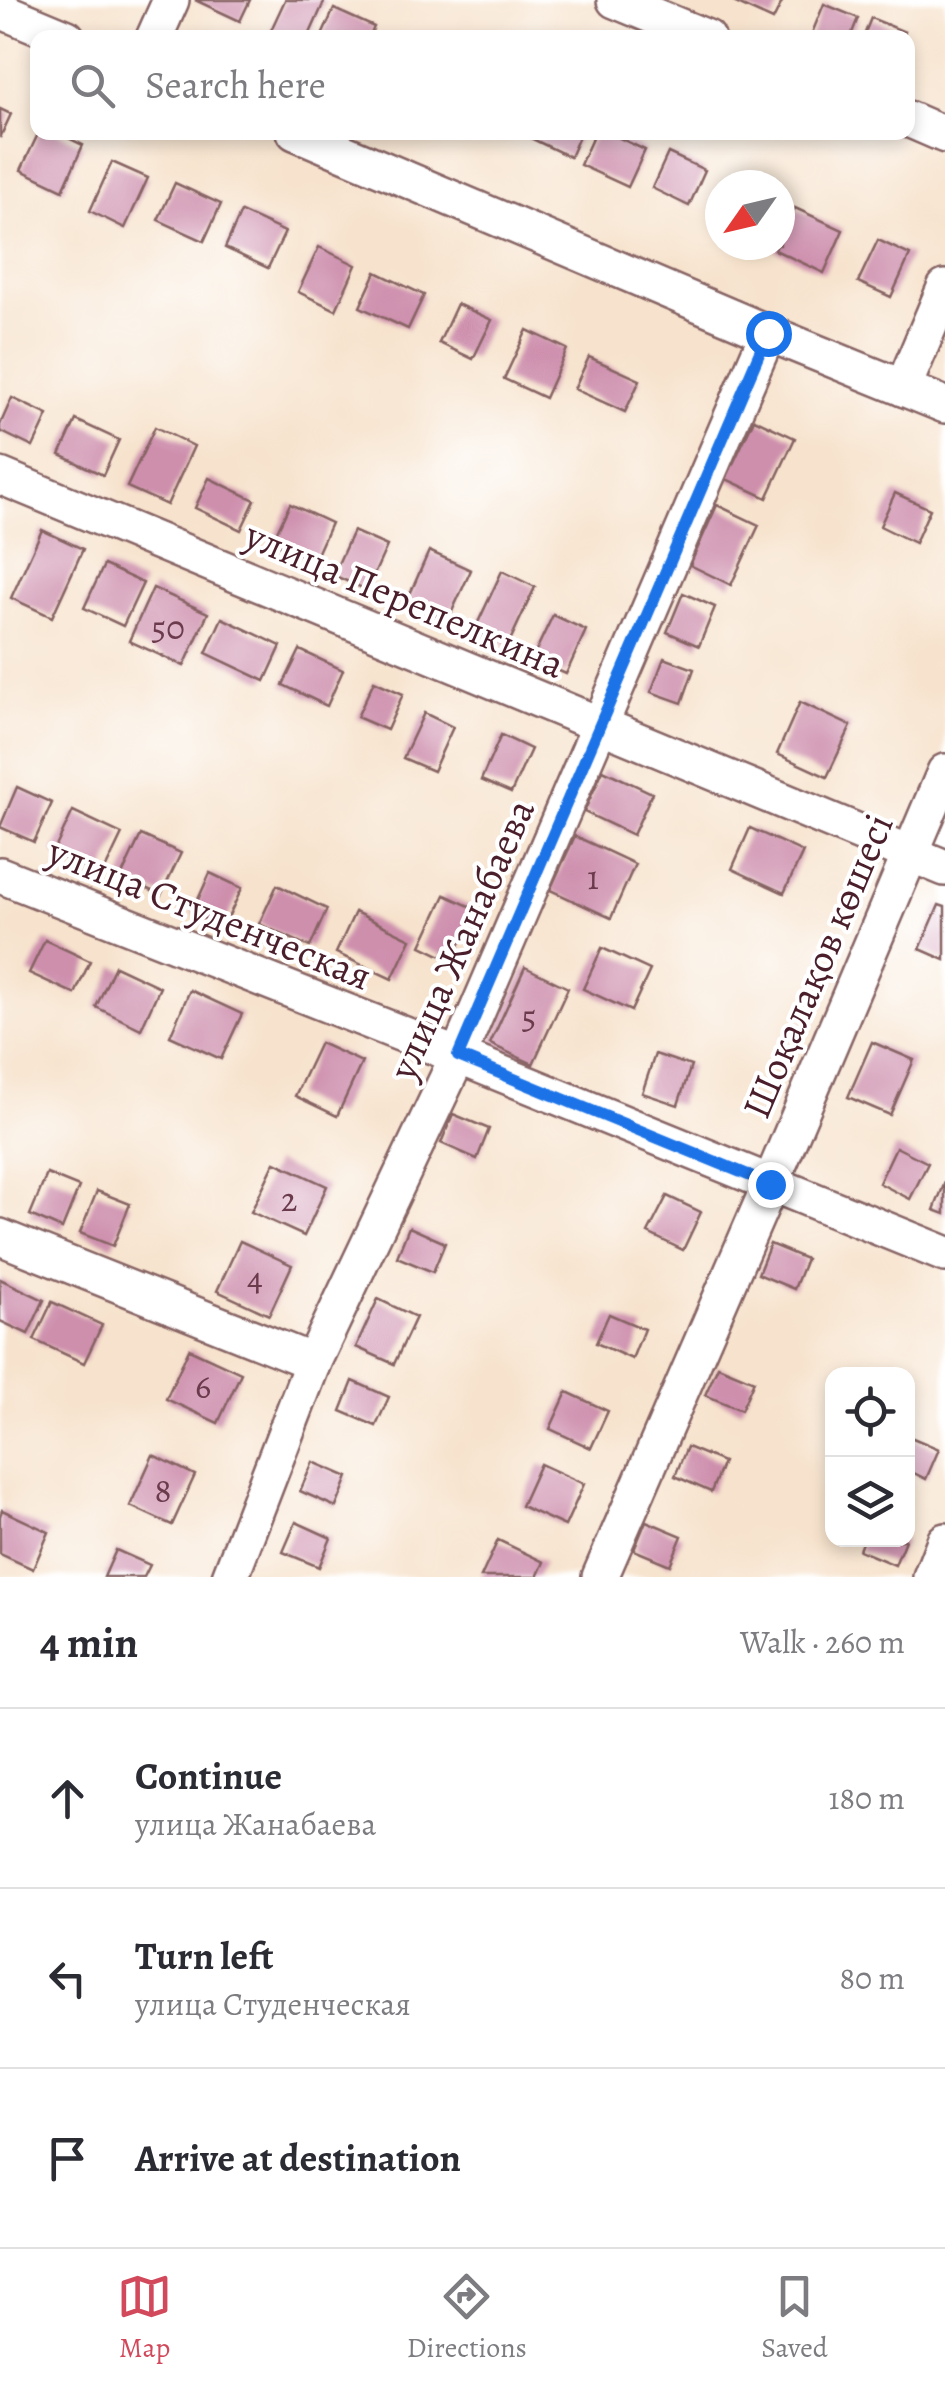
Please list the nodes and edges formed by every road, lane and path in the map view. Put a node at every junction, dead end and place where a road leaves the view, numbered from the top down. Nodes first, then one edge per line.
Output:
1 (171, 0) edge
2 (615, 0) edge
3 (0, 10) edge
4 (49, 30) edge
5 (158, 30) edge
6 (688, 30) edge
7 (915, 122) edge
8 (945, 134) edge
9 (314, 140) edge
10 (945, 288) edge
11 (768, 333) junction
12 (902, 388) junction
13 (945, 405) edge
14 (0, 476) edge
15 (599, 726) junction
16 (945, 772) edge
17 (911, 854) junction
18 (945, 868) edge
19 (0, 875) edge
20 (458, 1056) junction
21 (770, 1184) junction
22 (0, 1237) edge
23 (945, 1254) edge
24 (313, 1362) junction
25 (945, 1541) edge
26 (230, 1577) edge
27 (600, 1577) edge
28 (931, 1577) edge

1 - 5 street
2 - 6 street
3 - 4 street
7 - 8 street
9 - 11 street
10 - 12 street
11 - 12 street
11 - 15 street, улица Жанабаева
12 - 13 street
14 - 15 street, улица Перепелкина
15 - 17 street, улица Перепелкина
15 - 20 street, улица Жанабаева
16 - 17 street, Шоқалақов көшесі
17 - 18 street, улица Перепелкина
17 - 21 street, Шоқалақов көшесі
19 - 20 street, улица Студенческая
20 - 21 street, улица Студенческая
20 - 24 street, улица Жанабаева
21 - 23 street, улица Студенческая
21 - 27 street, Шоқалақов көшесі
22 - 24 street
24 - 26 street, улица Жанабаева
25 - 28 street

